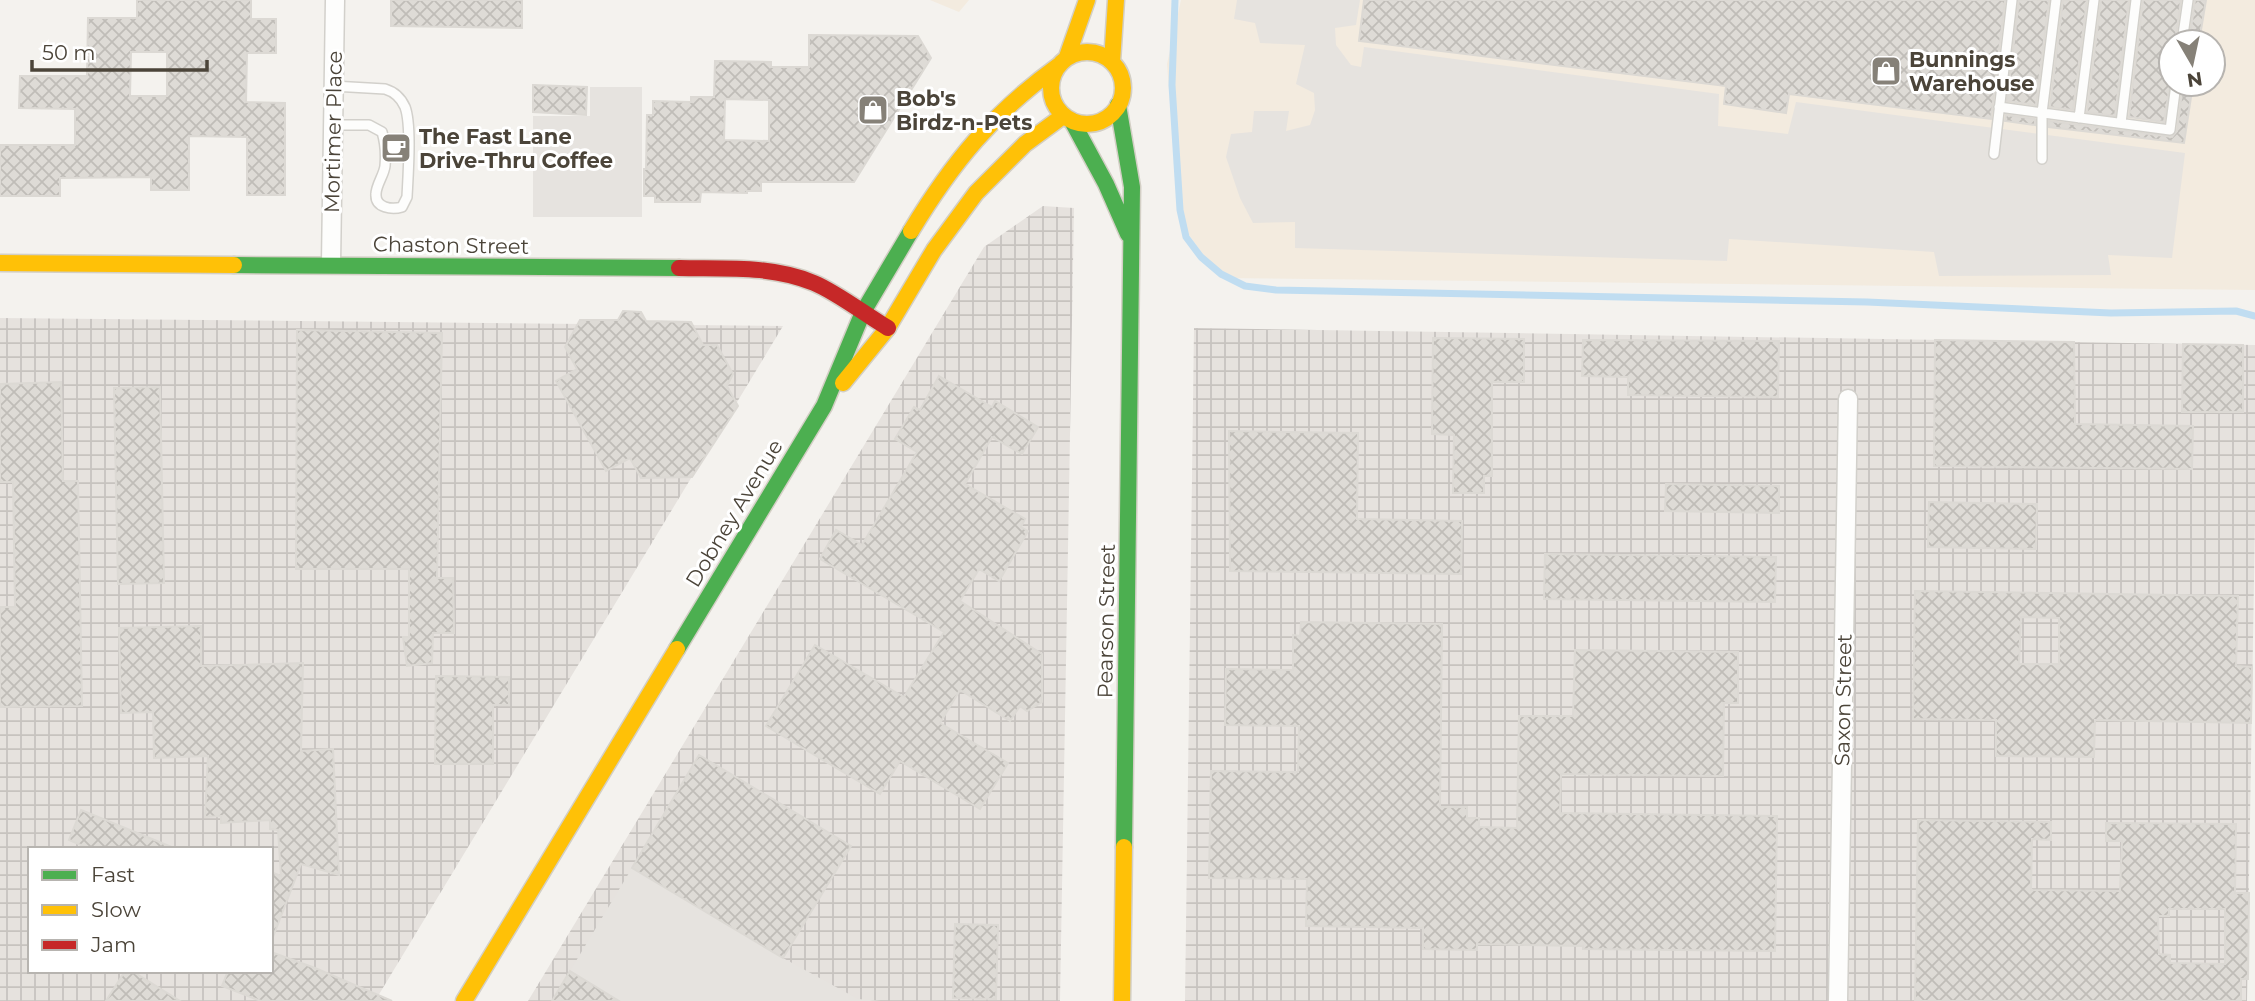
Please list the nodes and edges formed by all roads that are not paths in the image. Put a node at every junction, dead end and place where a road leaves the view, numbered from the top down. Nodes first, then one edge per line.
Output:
1 (335, 0) edge
2 (1087, 0) edge
3 (1116, 0) edge
4 (2012, 0) edge
5 (2056, 0) edge
6 (2094, 0) edge
7 (2136, 0) edge
8 (2188, 0) edge
9 (2184, 28) edge
10 (1063, 61) junction
11 (1112, 62) junction
12 (333, 86) junction
13 (2174, 98) edge
14 (1118, 105) junction
15 (1999, 107) junction
16 (2042, 113) junction
17 (1068, 118) junction
18 (2079, 118) junction
19 (2120, 123) junction
20 (333, 125) junction
21 (1994, 154) dead end
22 (2042, 159) dead end
23 (1131, 242) junction
24 (0, 263) edge
25 (331, 264) junction
26 (863, 312) junction
27 (888, 328) junction
28 (1848, 399) dead end
29 (824, 406) junction
30 (464, 1001) edge
31 (1122, 1001) edge
32 (1838, 1001) edge

1 - 12 street, Mortimer Place
2 - 10 street
3 - 11 street
4 - 15 lane
5 - 16 lane
6 - 18 lane
7 - 19 lane
8 - 9 lane
10 - 11 street
10 - 17 street
10 - 26 street, Dobney Avenue
11 - 14 street
12 - 20 street, Mortimer Place
12 - 20 lane
13 - 19 lane
14 - 17 street
14 - 23 street, Pearson Street
15 - 16 lane
15 - 21 lane
16 - 18 lane
16 - 22 lane
17 - 23 street, Pearson Street
17 - 27 street
18 - 19 lane
20 - 25 street, Mortimer Place
23 - 31 street, Pearson Street
24 - 25 street, Chaston Street
25 - 26 street, Chaston Street
26 - 27 street, Chaston Street
26 - 29 street, Dobney Avenue
27 - 29 street
28 - 32 street, Saxon Street
29 - 30 street, Dobney Avenue

